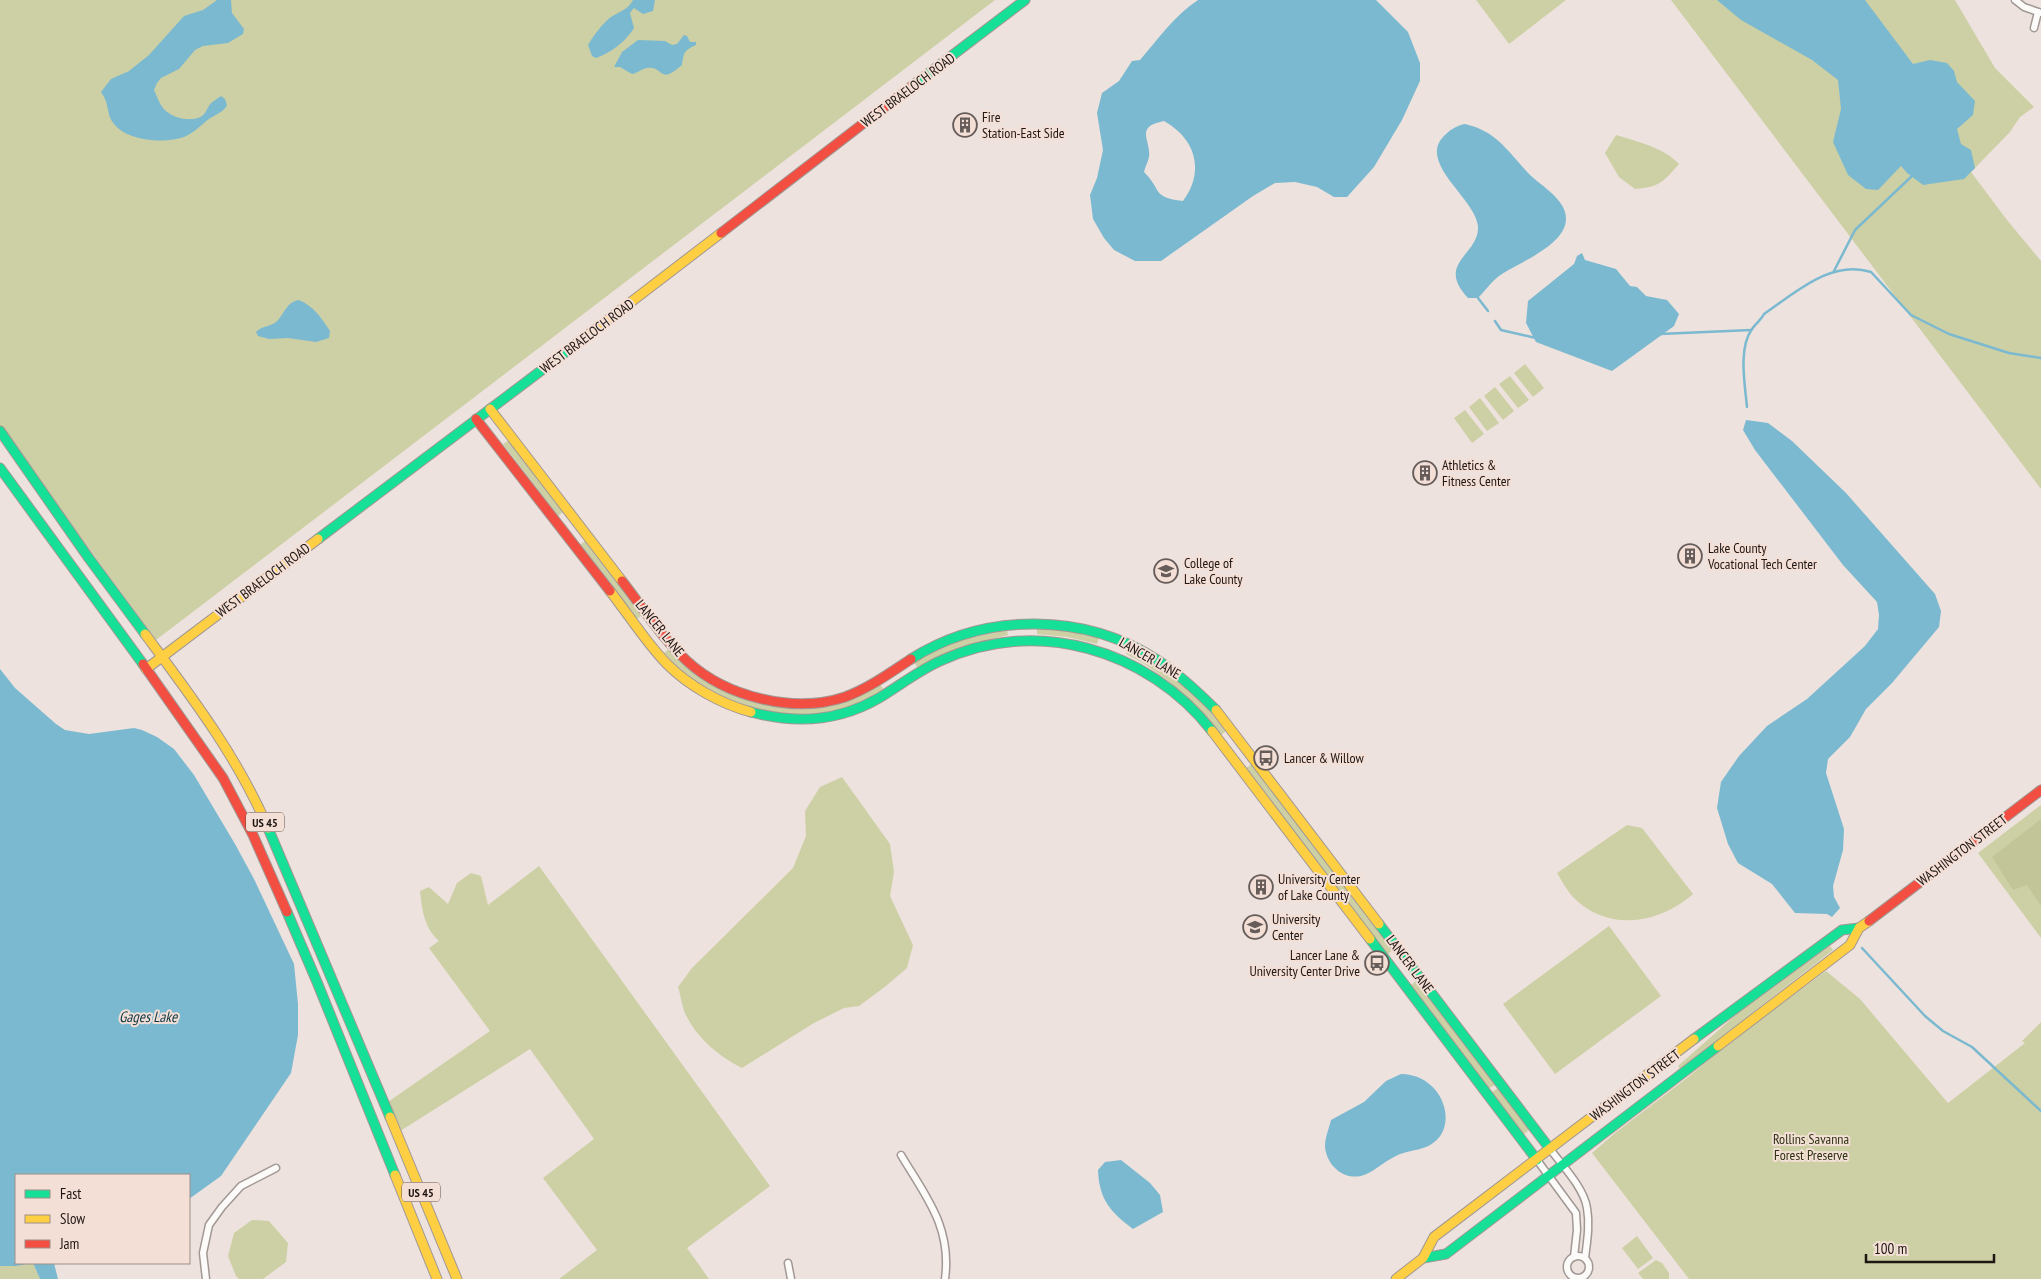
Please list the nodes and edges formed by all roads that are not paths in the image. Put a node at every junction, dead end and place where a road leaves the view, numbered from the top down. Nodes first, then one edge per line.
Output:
1 (1025, 0) edge
2 (2015, 0) edge
3 (2039, 13) edge
4 (2034, 28) dead end
5 (490, 409) junction
6 (476, 419) junction
7 (0, 430) edge
8 (0, 468) edge
9 (162, 656) junction
10 (146, 669) junction
11 (2041, 790) edge
12 (1859, 928) junction
13 (1550, 1149) junction
14 (901, 1155) dead end
15 (1536, 1160) junction
16 (1563, 1166) junction
17 (276, 1168) dead end
18 (1549, 1176) junction
19 (1574, 1257) junction
20 (1424, 1258) junction
21 (1585, 1258) junction
22 (788, 1262) dead end
23 (1574, 1278) edge
24 (1585, 1278) edge
25 (206, 1279) edge
26 (437, 1279) edge
27 (457, 1279) edge
28 (791, 1279) edge
29 (946, 1279) edge
30 (1396, 1279) edge

1 - 5 street, WEST BRAELOCH ROAD
2 - 3 street
3 - 4 street
5 - 6 street, WEST BRAELOCH ROAD
5 - 13 street, LANCER LANE
6 - 9 street, WEST BRAELOCH ROAD
6 - 15 street, LANCER LANE
7 - 9 street, US 45
8 - 10 street, US 45
9 - 10 street, WEST BRAELOCH ROAD
9 - 27 street, US 45
10 - 26 street, US 45
11 - 12 street, WASHINGTON STREET
12 - 13 street, WASHINGTON STREET
12 - 16 street, WASHINGTON STREET
13 - 15 street, WASHINGTON STREET
13 - 16 street, LANCER LANE
14 - 29 street
15 - 18 street, LANCER LANE
15 - 20 street, WASHINGTON STREET
16 - 18 street, WASHINGTON STREET
16 - 21 street, LANCER LANE
17 - 25 street
18 - 19 street, LANCER LANE
18 - 20 street, WASHINGTON STREET
19 - 21 street
19 - 23 street, LANCER LANE
20 - 30 street, WASHINGTON STREET
21 - 24 street, LANCER LANE
22 - 28 street
23 - 24 street, LANCER LANE

